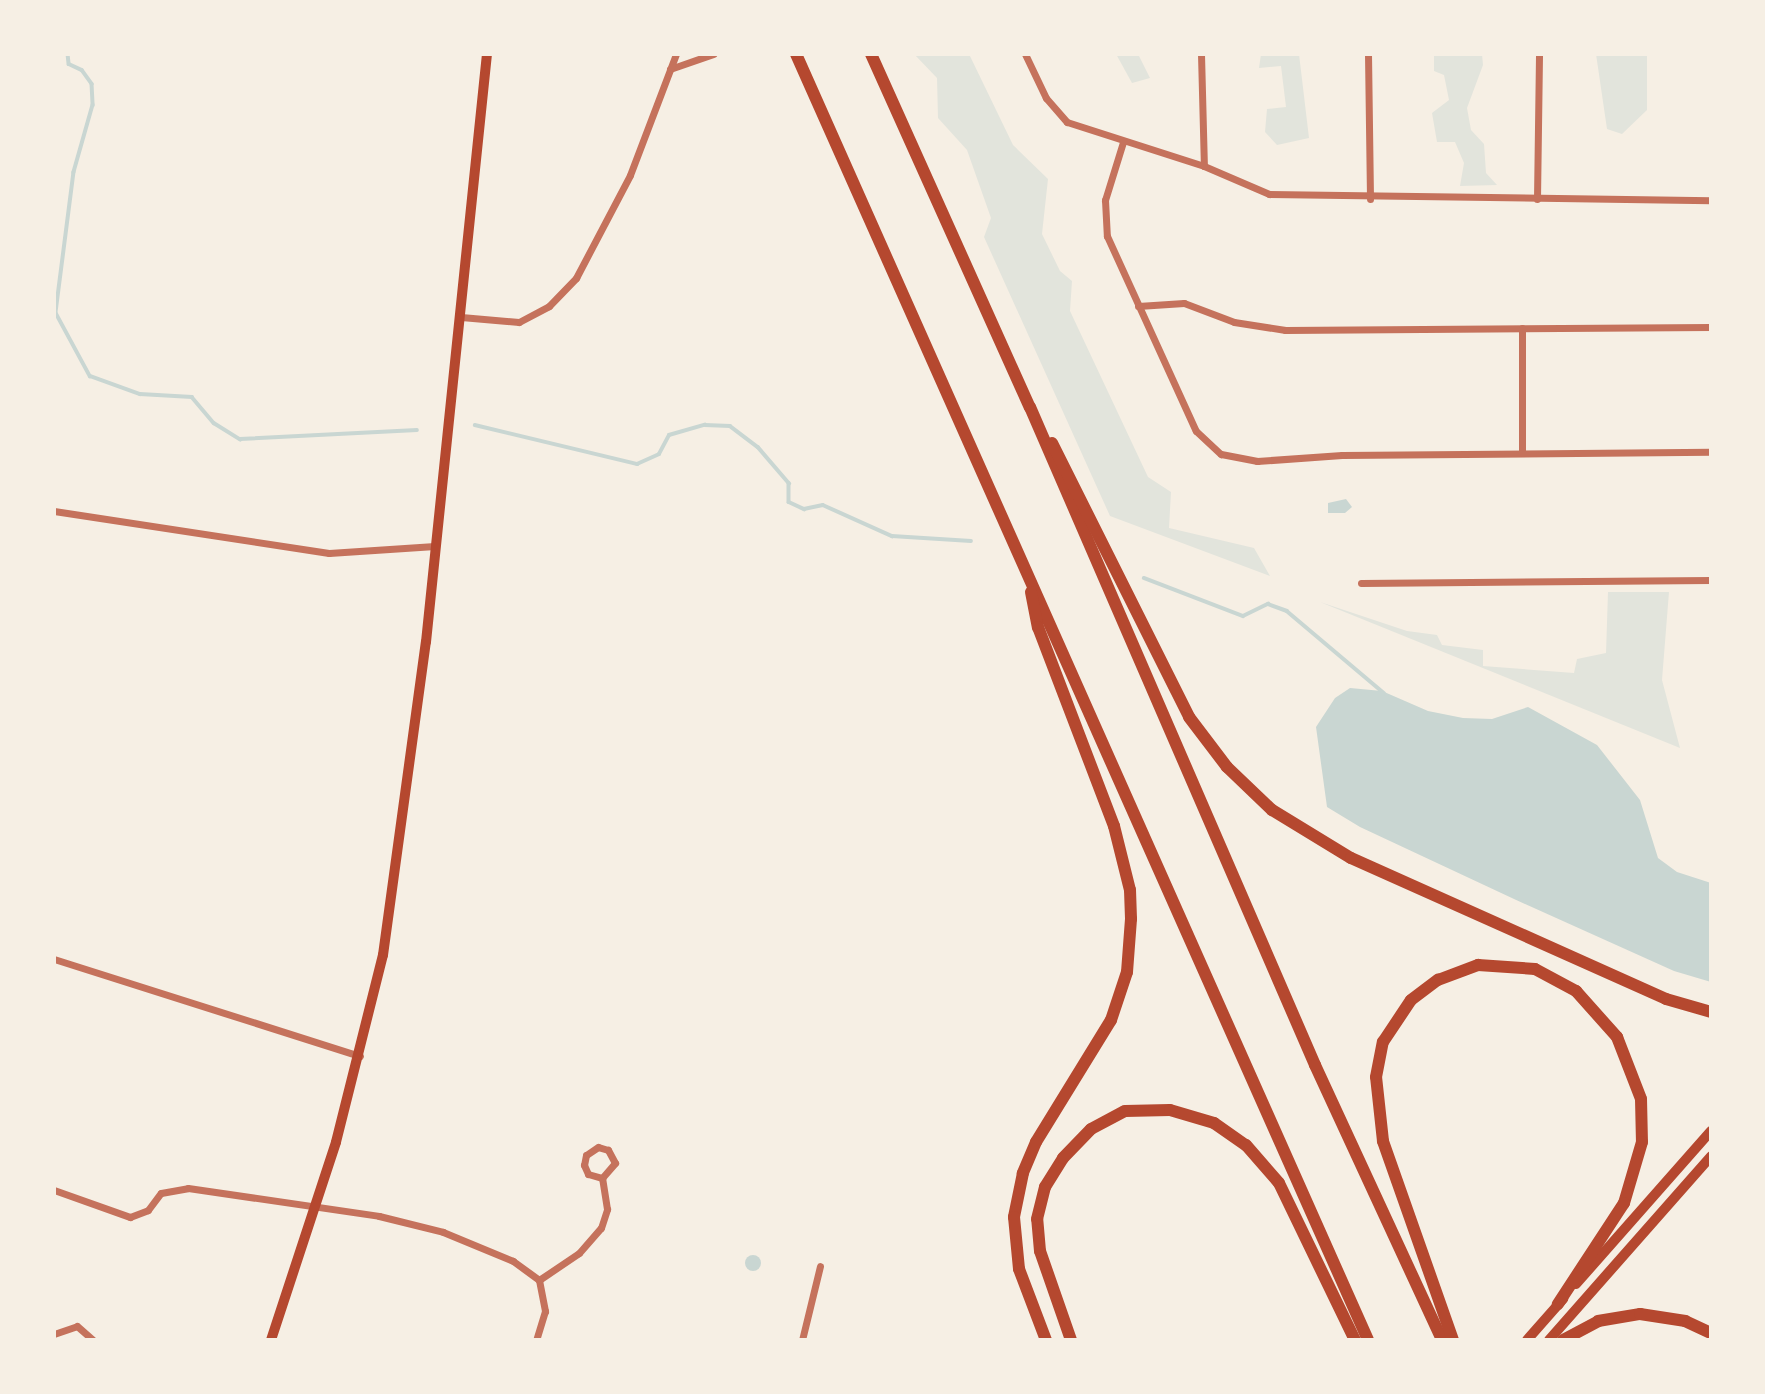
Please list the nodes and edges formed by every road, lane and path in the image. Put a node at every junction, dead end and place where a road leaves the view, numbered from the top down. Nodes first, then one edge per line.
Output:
1 (488, 54) edge
2 (676, 54) edge
3 (713, 54) edge
4 (796, 54) edge
5 (871, 54) edge
6 (1025, 54) edge
7 (1201, 54) edge
8 (1368, 54) edge
9 (1539, 54) edge
10 (670, 69) junction
11 (1123, 142) junction
12 (1204, 166) junction
13 (1370, 199) junction
14 (1537, 199) junction
15 (1711, 200) edge
16 (1138, 306) junction
17 (461, 317) junction
18 (1711, 327) edge
19 (1522, 328) junction
20 (1030, 407) junction
21 (1711, 452) edge
22 (1522, 453) junction
23 (54, 511) edge
24 (435, 546) junction
25 (1025, 565) junction
26 (1711, 580) edge
27 (1361, 583) dead end
28 (54, 958) edge
29 (1711, 1012) edge
30 (361, 1056) junction
31 (1711, 1131) edge
32 (1711, 1156) edge
33 (602, 1178) junction
34 (54, 1190) edge
35 (315, 1208) junction
36 (820, 1266) dead end
37 (539, 1280) junction
38 (1558, 1304) junction
39 (1711, 1333) edge
40 (54, 1334) edge
41 (93, 1340) edge
42 (271, 1340) edge
43 (536, 1340) edge
44 (802, 1340) edge
45 (1046, 1340) edge
46 (1072, 1340) edge
47 (1355, 1340) edge
48 (1368, 1340) edge
49 (1442, 1340) edge
50 (1453, 1340) edge
51 (1527, 1340) edge
52 (1549, 1340) edge
53 (1563, 1340) edge

1 - 17 main road
2 - 10 street
3 - 10 street
4 - 25 highway
5 - 20 highway
6 - 11 street
7 - 12 street
8 - 13 street
9 - 14 street
10 - 17 street
11 - 12 street
11 - 16 street
12 - 13 street
13 - 14 street
14 - 15 street
16 - 19 street
16 - 22 street
17 - 24 main road
18 - 19 street
19 - 22 street
20 - 29 highway
20 - 49 highway
21 - 22 street
23 - 24 street
24 - 30 main road
25 - 45 highway
25 - 48 highway
26 - 27 street
28 - 30 street
30 - 35 main road
31 - 38 main road
32 - 52 main road
33 - 33 street
33 - 37 street
34 - 35 street
35 - 37 street
35 - 42 main road
36 - 44 street
37 - 43 street
38 - 50 highway
38 - 51 main road
39 - 53 highway
40 - 41 street
46 - 47 highway

